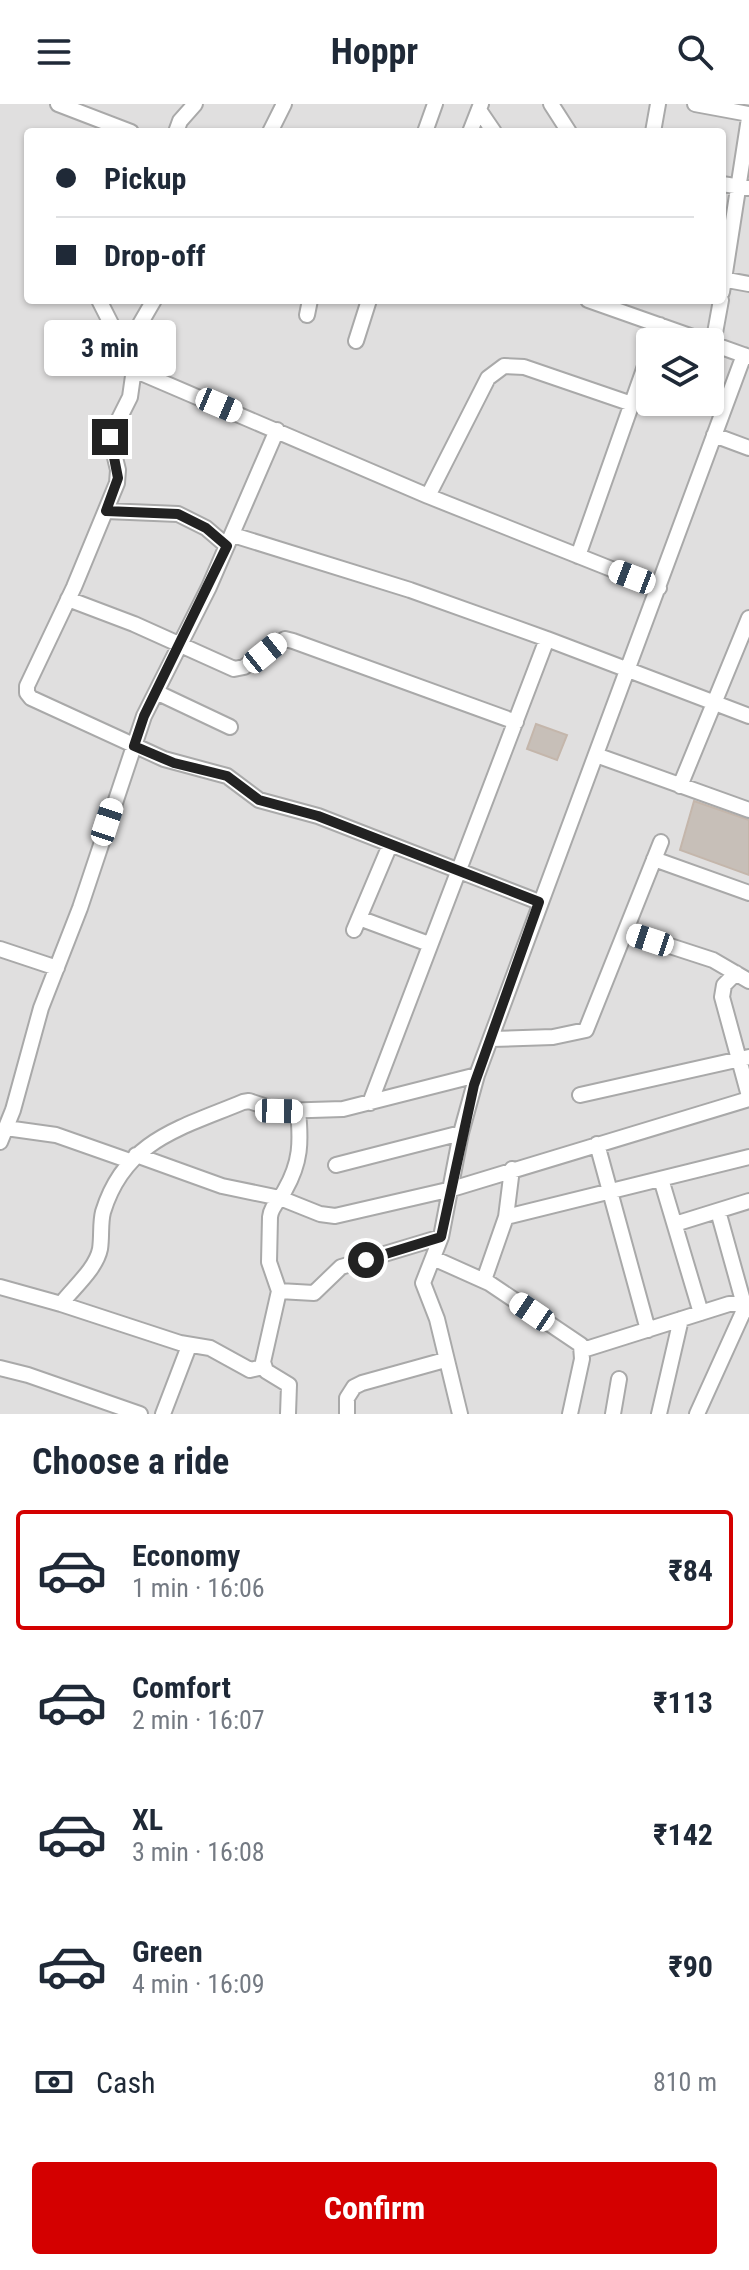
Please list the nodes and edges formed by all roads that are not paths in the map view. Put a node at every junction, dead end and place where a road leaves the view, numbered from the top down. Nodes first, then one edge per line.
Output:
1 (58, 104) edge
2 (195, 104) edge
3 (284, 104) edge
4 (435, 104) edge
5 (551, 104) edge
6 (658, 104) edge
7 (695, 104) edge
8 (480, 107) edge
9 (749, 116) edge
10 (99, 126) edge
11 (177, 128) edge
12 (272, 128) edge
13 (426, 128) edge
14 (472, 128) edge
15 (492, 128) edge
16 (566, 128) edge
17 (654, 128) edge
18 (744, 188) edge
19 (726, 270) edge
20 (726, 284) edge
21 (749, 284) edge
22 (101, 304) edge
23 (152, 304) edge
24 (309, 304) edge
25 (368, 304) edge
26 (720, 304) edge
27 (620, 306) edge
28 (307, 315) dead end
29 (660, 325) junction
30 (659, 328) edge
31 (668, 328) edge
32 (714, 328) edge
33 (64, 340) dead end
34 (356, 341) dead end
35 (724, 348) edge
36 (125, 350) junction
37 (746, 356) edge
38 (134, 369) junction
39 (636, 392) edge
40 (632, 404) junction
41 (277, 430) junction
42 (714, 435) junction
43 (749, 448) edge
44 (428, 496) junction
45 (106, 511) junction
46 (230, 541) junction
47 (578, 556) junction
48 (659, 588) junction
49 (68, 599) junction
50 (749, 619) edge
51 (547, 639) junction
52 (179, 645) junction
53 (627, 671) junction
54 (156, 692) junction
55 (713, 702) junction
56 (749, 716) edge
57 (516, 722) junction
58 (230, 727) dead end
59 (134, 746) junction
60 (596, 755) junction
61 (680, 786) junction
62 (749, 810) edge
63 (661, 842) dead end
64 (390, 845) junction
65 (654, 859) junction
66 (457, 872) junction
67 (749, 893) edge
68 (539, 902) junction
69 (627, 932) junction
70 (429, 944) junction
71 (0, 949) edge
72 (57, 968) junction
73 (742, 977) edge
74 (492, 1039) junction
75 (744, 1057) edge
76 (477, 1075) junction
77 (580, 1095) dead end
78 (749, 1097) edge
79 (370, 1103) junction
80 (298, 1111) junction
81 (6, 1128) junction
82 (461, 1133) junction
83 (0, 1142) edge
84 (597, 1144) junction
85 (749, 1157) edge
86 (133, 1158) junction
87 (336, 1165) dead end
88 (512, 1169) junction
89 (661, 1179) junction
90 (452, 1189) junction
91 (611, 1192) junction
92 (280, 1198) junction
93 (749, 1201) edge
94 (718, 1211) junction
95 (506, 1217) junction
96 (675, 1224) junction
97 (441, 1237) junction
98 (433, 1258) junction
99 (484, 1280) junction
100 (0, 1287) edge
101 (279, 1291) junction
102 (61, 1304) junction
103 (747, 1309) edge
104 (701, 1313) junction
105 (681, 1319) junction
106 (648, 1330) junction
107 (189, 1346) junction
108 (583, 1350) junction
109 (445, 1360) junction
110 (263, 1367) junction
111 (0, 1368) edge
112 (619, 1379) dead end
113 (140, 1414) edge
114 (163, 1414) edge
115 (288, 1414) edge
116 (347, 1414) edge
117 (460, 1414) edge
118 (570, 1414) edge
119 (613, 1414) edge
120 (659, 1414) edge
121 (697, 1414) edge

1 - 10 street
2 - 11 street
3 - 12 street
4 - 13 street
5 - 16 street
6 - 17 street
7 - 9 street
8 - 14 street
8 - 15 street
9 - 18 street
18 - 19 street
20 - 21 street
22 - 36 street
23 - 36 street
24 - 28 street
25 - 34 street
26 - 32 street
27 - 29 street
29 - 30 street
29 - 31 street
33 - 38 street
35 - 37 street
36 - 38 street
37 - 42 street
38 - 41 street
38 - 45 street
39 - 40 street
40 - 44 street
40 - 47 street
41 - 44 street
41 - 46 street
42 - 43 street
42 - 48 street
44 - 47 street
45 - 46 street
45 - 49 street
46 - 51 street
46 - 52 street
47 - 48 street
48 - 53 street
49 - 52 street
49 - 59 street
50 - 55 street
51 - 53 street
51 - 57 street
52 - 54 street
52 - 57 street
53 - 55 street
53 - 60 street
54 - 58 street
54 - 59 street
55 - 56 street
55 - 61 street
57 - 66 street
59 - 64 street
59 - 72 street
60 - 61 street
60 - 68 street
61 - 62 street
63 - 65 street
64 - 66 street
64 - 70 street
65 - 67 street
65 - 69 street
66 - 68 street
66 - 70 street
68 - 74 street
69 - 73 street
69 - 74 street
70 - 79 street
71 - 72 street
72 - 81 street
73 - 75 street
74 - 76 street
75 - 77 street
75 - 78 street
76 - 79 street
76 - 82 street
78 - 84 street
79 - 80 street
80 - 86 street
80 - 92 street
81 - 83 street
81 - 86 street
82 - 87 street
82 - 90 street
84 - 88 street
84 - 91 street
85 - 89 street
86 - 92 street
86 - 102 street
88 - 90 street
88 - 95 street
89 - 91 street
89 - 96 street
90 - 92 street
90 - 97 street
91 - 95 street
91 - 106 street
92 - 101 street
93 - 94 street
94 - 96 street
94 - 103 street
95 - 99 street
96 - 104 street
97 - 98 street
97 - 101 street
98 - 99 street
98 - 109 street
99 - 108 street
100 - 102 street
101 - 110 street
102 - 107 street
103 - 104 street
103 - 121 street
104 - 105 street
105 - 106 street
105 - 120 street
106 - 108 street
107 - 110 street
107 - 114 street
108 - 118 street
109 - 116 street
109 - 117 street
110 - 115 street
111 - 113 street
112 - 119 street

